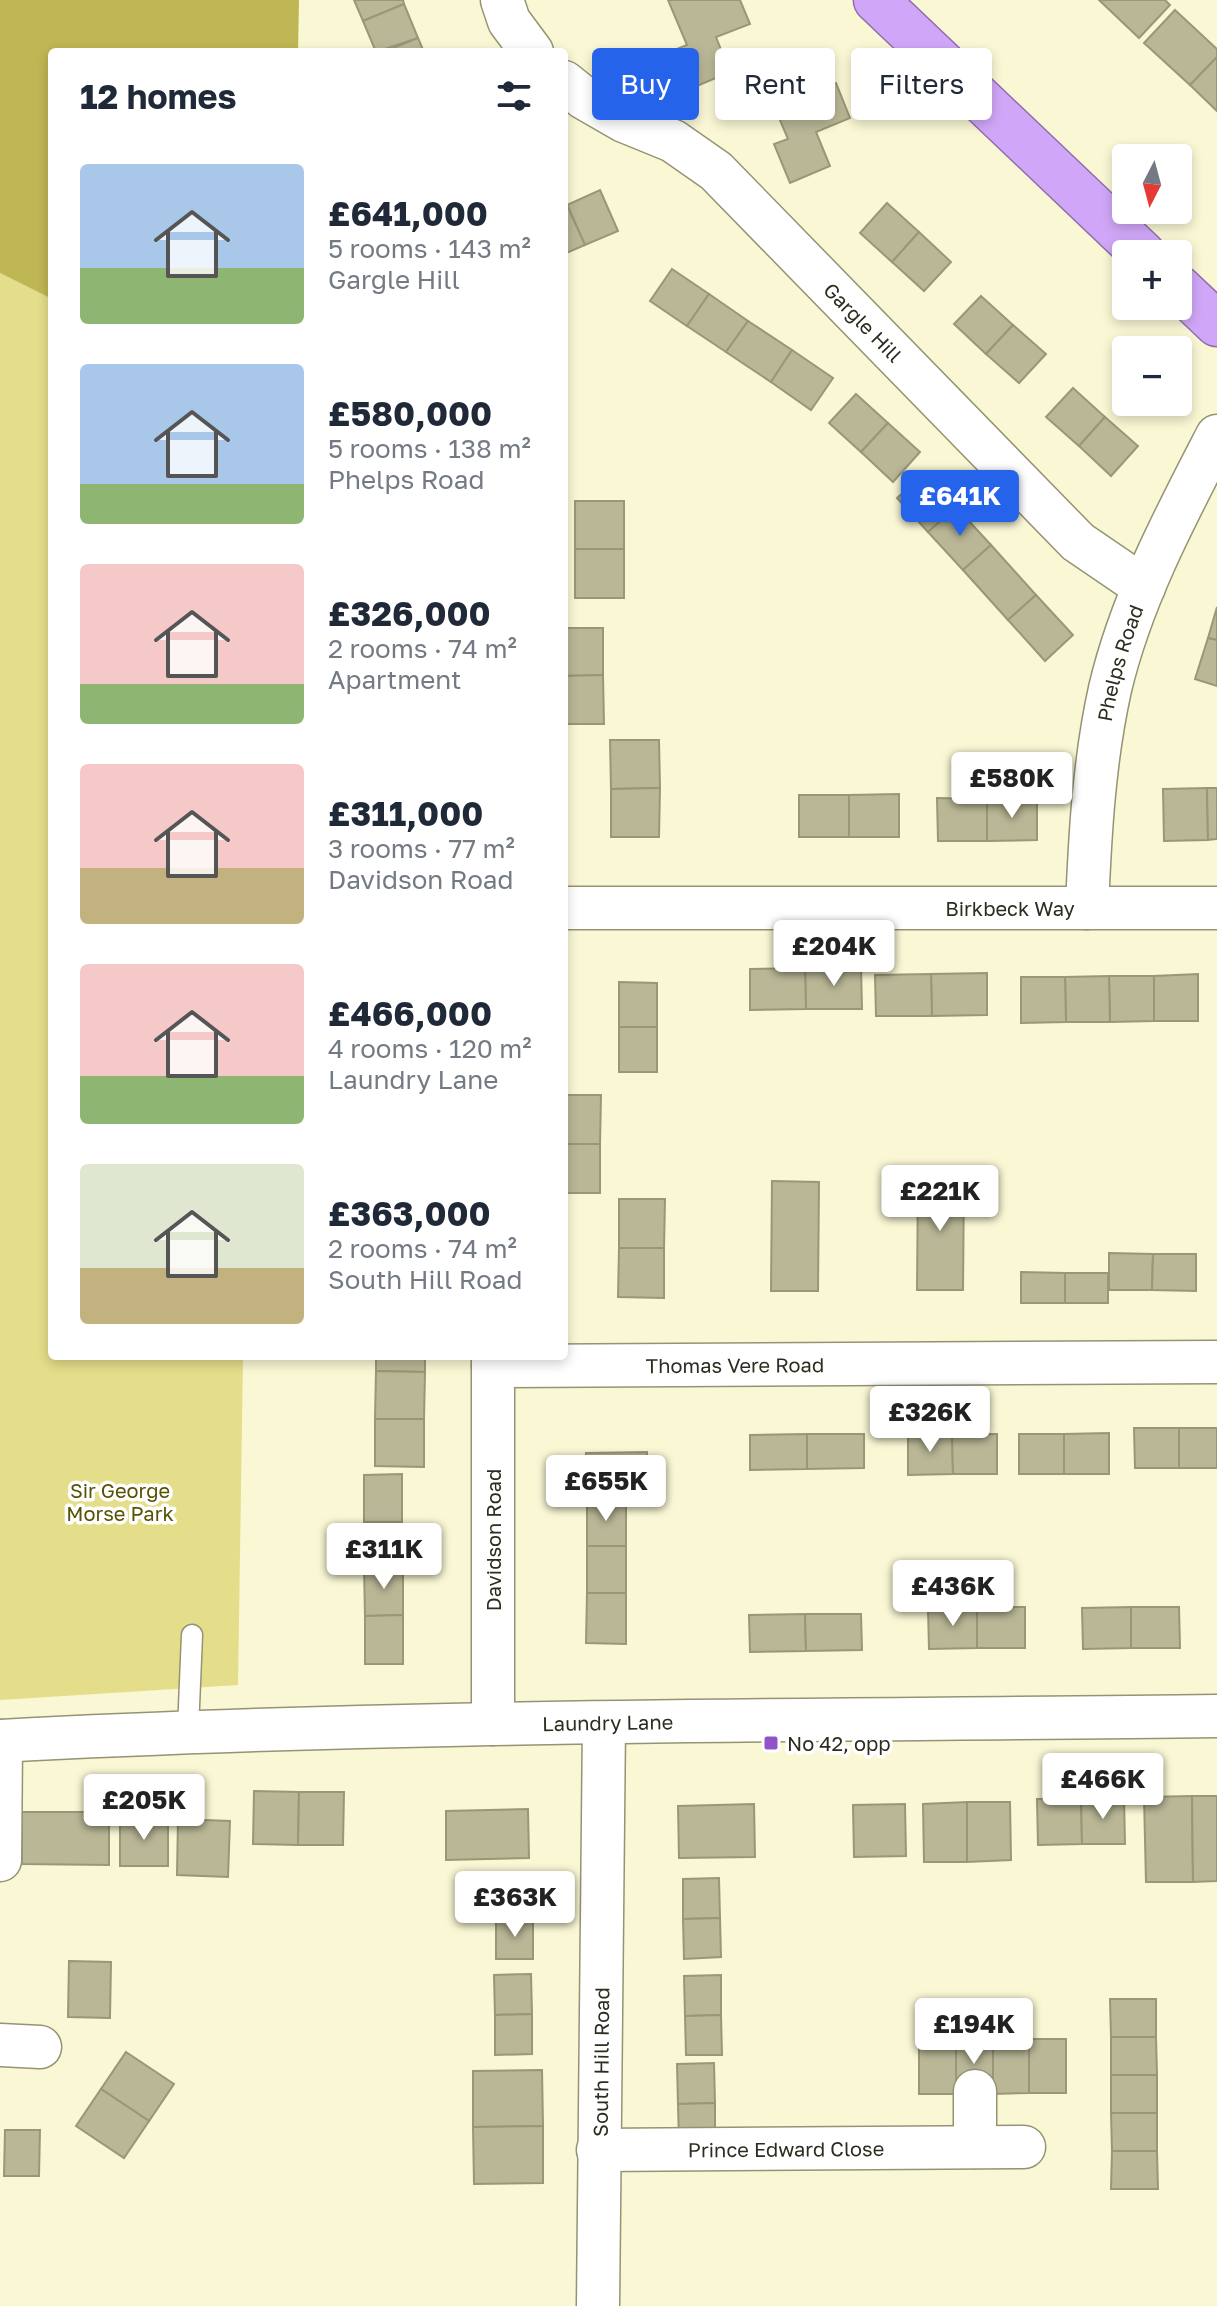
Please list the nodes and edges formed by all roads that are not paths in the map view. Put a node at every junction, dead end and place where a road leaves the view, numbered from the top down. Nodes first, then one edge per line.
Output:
1 (502, 0) edge
2 (876, 0) edge
3 (529, 48) edge
4 (568, 85) edge
5 (1128, 240) edge
6 (1192, 300) edge
7 (1217, 324) edge
8 (1217, 436) edge
9 (1144, 587) junction
10 (568, 908) edge
11 (1087, 908) junction
12 (1217, 908) edge
13 (493, 1361) edge
14 (1217, 1362) edge
15 (192, 1635) dead end
16 (1217, 1716) edge
17 (604, 1723) junction
18 (493, 1724) junction
19 (188, 1730) junction
20 (1, 1741) edge
21 (0, 1860) edge
22 (975, 2091) dead end
23 (975, 2147) junction
24 (1024, 2147) dead end
25 (598, 2150) junction
26 (598, 2306) edge

1 - 3 street
2 - 5 highway
4 - 9 street, Gargle Hill
6 - 7 highway
8 - 9 street, Phelps Road
9 - 11 street, Phelps Road
10 - 11 street, Birkbeck Way
11 - 12 street, Birkbeck Way
13 - 14 street, Thomas Vere Road
13 - 18 street, Davidson Road
15 - 19 lane
16 - 17 street, Laundry Lane
17 - 18 street, Laundry Lane
17 - 25 street, South Hill Road
18 - 19 street, Laundry Lane
19 - 20 street, Laundry Lane
20 - 21 street
22 - 23 street
23 - 24 street, Prince Edward Close
23 - 25 street, Prince Edward Close
25 - 26 street, South Hill Road

